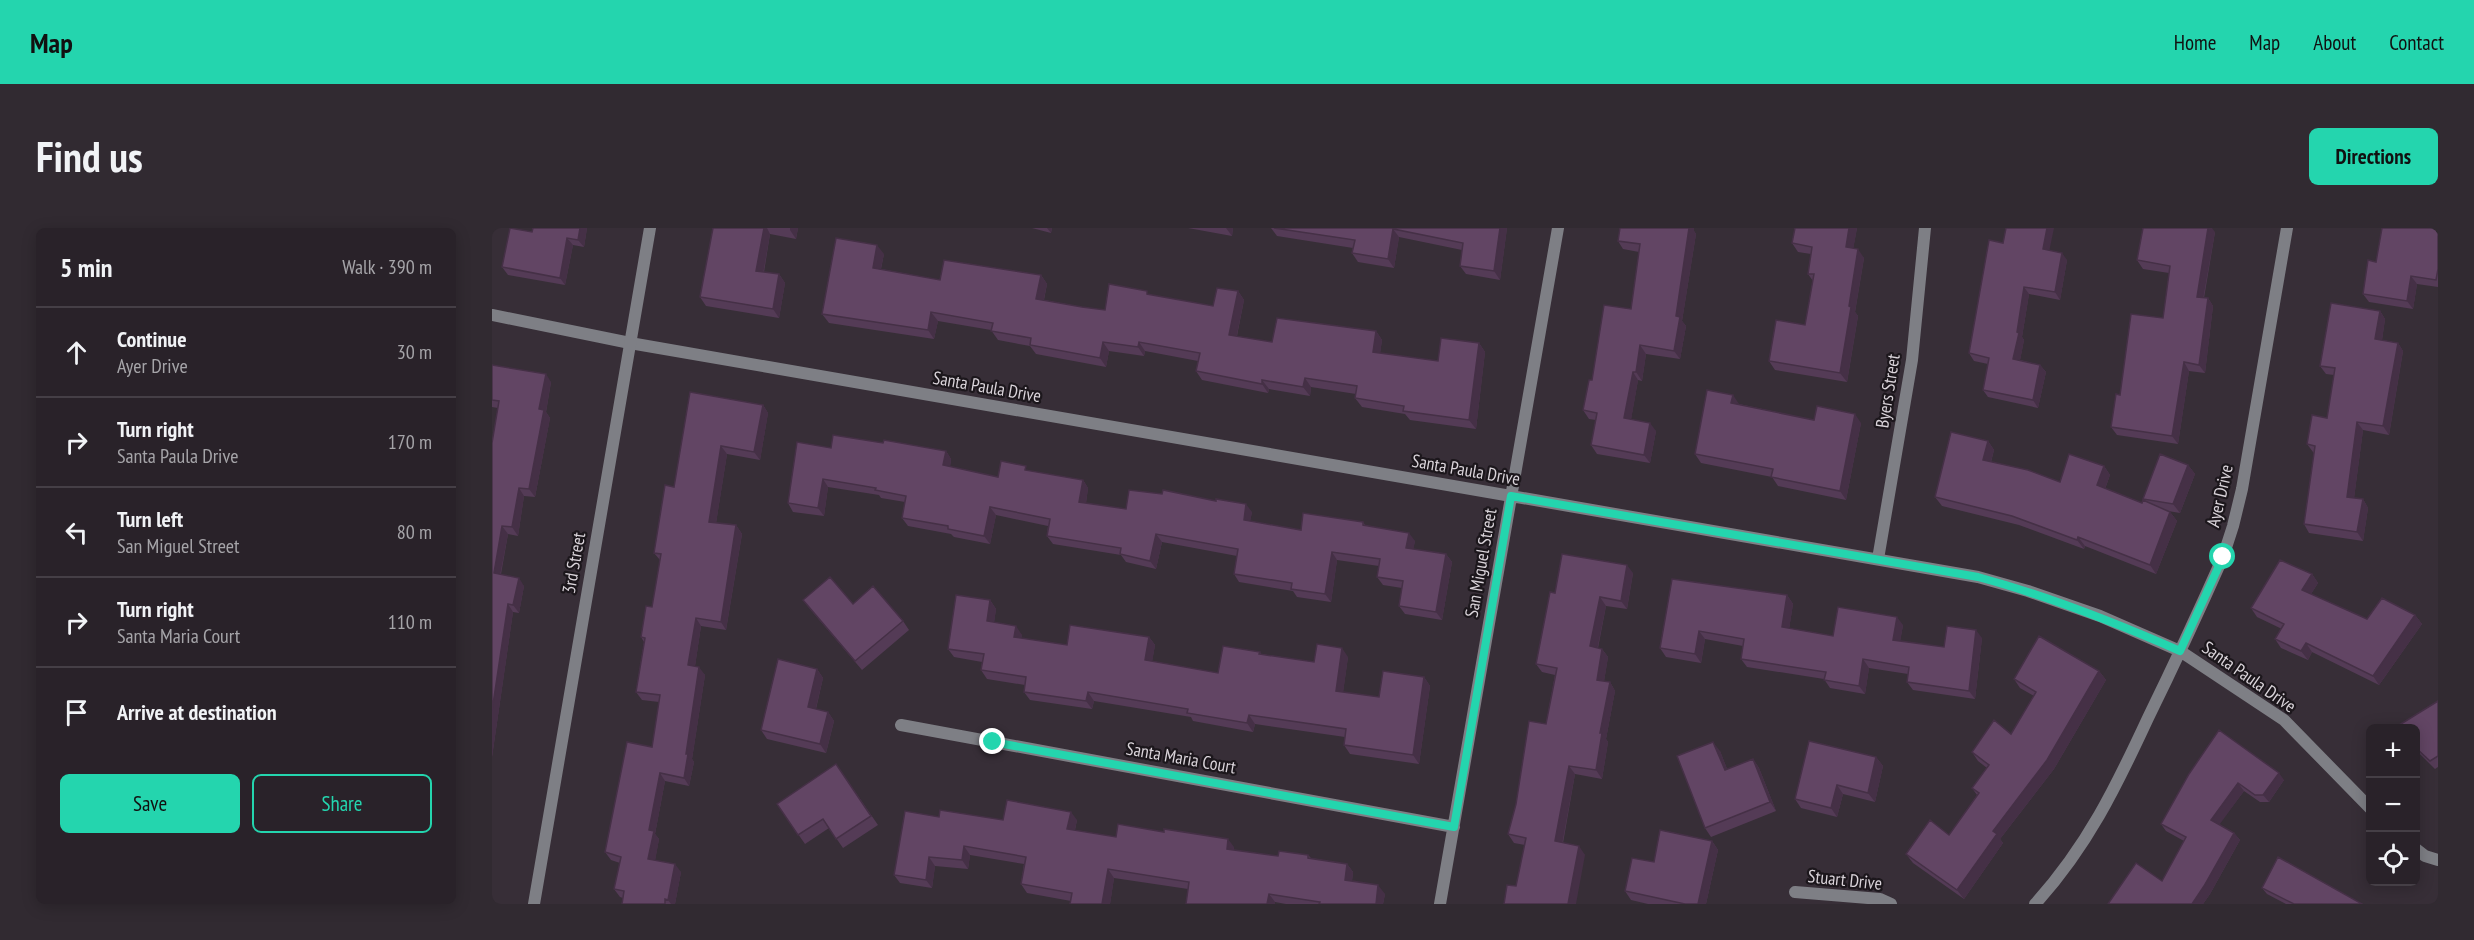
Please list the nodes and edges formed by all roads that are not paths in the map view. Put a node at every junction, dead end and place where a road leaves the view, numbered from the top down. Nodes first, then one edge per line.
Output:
1 (650, 228) edge
2 (1558, 228) edge
3 (1925, 228) edge
4 (2287, 228) edge
5 (492, 315) edge
6 (630, 344) junction
7 (1511, 496) junction
8 (1878, 559) junction
9 (2180, 651) junction
10 (901, 725) dead end
11 (2366, 804) edge
12 (1454, 827) junction
13 (2420, 852) edge
14 (2438, 860) edge
15 (1795, 892) dead end
16 (534, 904) edge
17 (1440, 904) edge
18 (1891, 904) edge
19 (2035, 904) edge

1 - 6 street, 3rd Street
2 - 7 street, San Miguel Street
3 - 8 street, Byers Street
4 - 9 street, Ayer Drive
5 - 6 street, Santa Paula Drive
6 - 7 street, Santa Paula Drive
6 - 16 street, 3rd Street
7 - 8 street, Santa Paula Drive
7 - 12 street, San Miguel Street
8 - 9 street, Santa Paula Drive
9 - 11 street, Santa Paula Drive
9 - 19 street, Ayer Drive
10 - 12 street, Santa Maria Court
12 - 17 street, San Miguel Street
13 - 14 street
15 - 18 street, Stuart Drive

